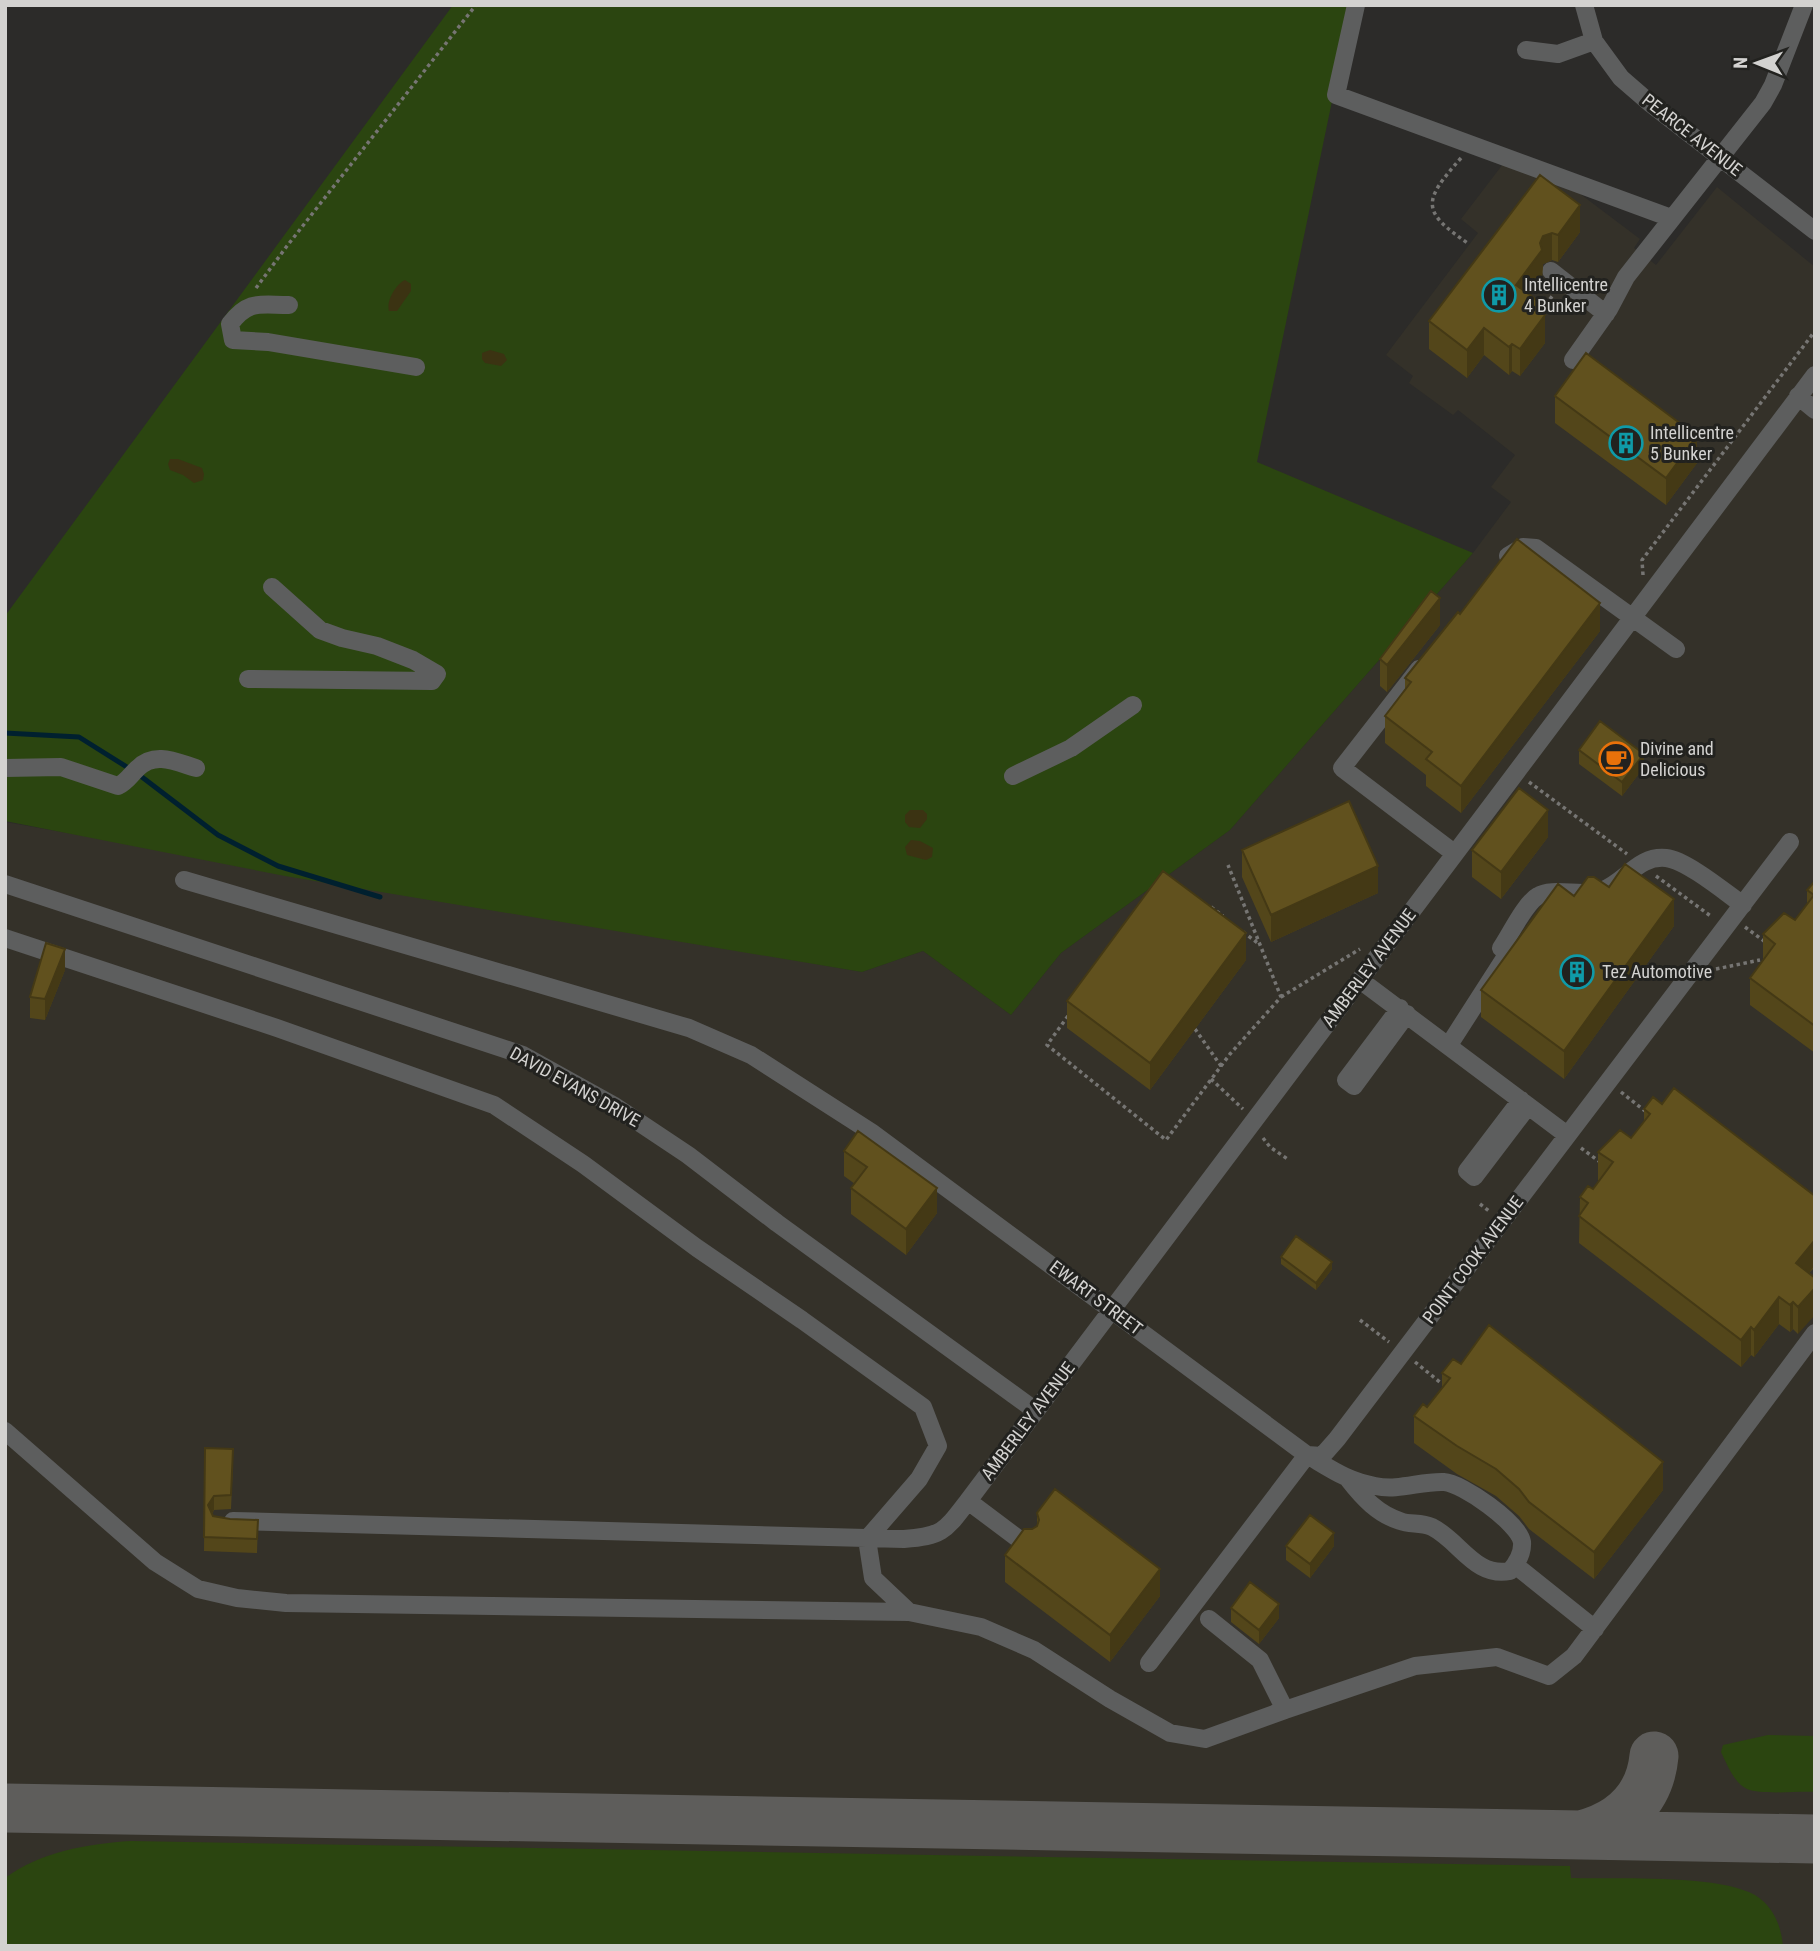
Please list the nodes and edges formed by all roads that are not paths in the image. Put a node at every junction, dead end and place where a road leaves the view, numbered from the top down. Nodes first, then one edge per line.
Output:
1 (1356, 5) edge
2 (1584, 5) edge
3 (1804, 5) edge
4 (1594, 41) junction
5 (1526, 50) dead end
6 (1721, 158) junction
7 (1671, 218) junction
8 (1815, 231) edge
9 (1557, 277) road end
10 (289, 305) dead end
11 (1606, 314) junction
12 (1573, 360) dead end
13 (416, 367) dead end
14 (1815, 375) edge
15 (1798, 397) junction
16 (1815, 410) edge
17 (1493, 575) edge
18 (272, 587) dead end
19 (1633, 617) junction
20 (1676, 649) dead end
21 (1426, 661) edge
22 (248, 678) dead end
23 (1133, 705) dead end
24 (5, 768) edge
25 (196, 768) dead end
26 (1013, 776) dead end
27 (1790, 842) dead end
28 (1454, 853) junction
29 (184, 880) dead end
30 (5, 884) edge
31 (1743, 905) junction
32 (5, 938) edge
33 (1360, 980) junction
34 (1403, 1011) junction
35 (1449, 1045) junction
36 (1350, 1083) dead end
37 (1524, 1103) junction
38 (1570, 1139) junction
39 (1470, 1174) dead end
40 (1112, 1310) junction
41 (1815, 1333) edge
42 (1035, 1411) junction
43 (5, 1431) edge
44 (1307, 1455) junction
45 (1349, 1480) junction
46 (968, 1501) junction
47 (219, 1520) edge
48 (867, 1539) junction
49 (1028, 1546) edge
50 (1516, 1565) junction
51 (909, 1612) junction
52 (1209, 1619) dead end
53 (1595, 1629) junction
54 (1149, 1663) dead end
55 (1285, 1710) junction

1 - 7 street
2 - 4 street, PEARCE AVENUE
3 - 6 street
4 - 5 street
4 - 6 street, PEARCE AVENUE
6 - 7 street
6 - 8 street, PEARCE AVENUE
7 - 11 street
9 - 11 street
10 - 13 street
11 - 12 street
14 - 15 street, AMBERLEY AVENUE
15 - 16 street
15 - 19 street, AMBERLEY AVENUE
17 - 19 street
18 - 22 street
19 - 20 street
19 - 28 street, AMBERLEY AVENUE
21 - 28 street
23 - 26 street
24 - 25 street
27 - 31 street, POINT COOK AVENUE
28 - 33 street, AMBERLEY AVENUE
29 - 40 street, EWART STREET
30 - 42 street, DAVID EVANS DRIVE
31 - 35 street
31 - 38 street, POINT COOK AVENUE
32 - 48 street
33 - 34 street
33 - 40 street, AMBERLEY AVENUE
34 - 35 street
34 - 36 street
35 - 37 street
37 - 38 street
37 - 39 street
38 - 44 street, POINT COOK AVENUE
40 - 42 street, AMBERLEY AVENUE
40 - 44 street, EWART STREET
41 - 53 street
42 - 46 street, AMBERLEY AVENUE
43 - 51 street
44 - 45 street, EWART STREET
44 - 54 street, POINT COOK AVENUE
45 - 50 street
45 - 50 street
46 - 48 street, AMBERLEY AVENUE
46 - 49 street
47 - 48 street, AMBERLEY AVENUE
48 - 51 street
50 - 53 street
51 - 55 street
52 - 55 street
53 - 55 street

